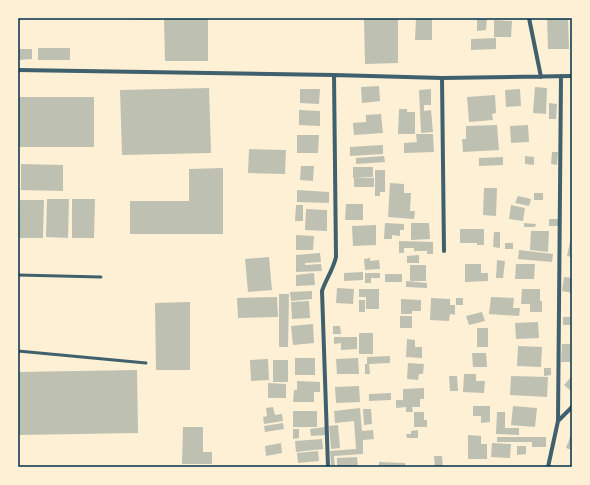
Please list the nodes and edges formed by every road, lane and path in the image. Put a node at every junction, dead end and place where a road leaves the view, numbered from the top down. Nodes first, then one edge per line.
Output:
1 (529, 18) edge
2 (18, 70) edge
3 (334, 75) junction
4 (561, 76) junction
5 (572, 76) edge
6 (541, 77) junction
7 (442, 78) junction
8 (444, 252) dead end
9 (18, 274) edge
10 (101, 277) dead end
11 (18, 351) edge
12 (146, 363) dead end
13 (572, 407) edge
14 (558, 421) junction
15 (328, 467) edge
16 (548, 467) edge

1 - 6 street
2 - 3 street
3 - 7 street
3 - 15 street
4 - 5 street
4 - 6 street
4 - 14 street
6 - 7 street
7 - 8 street
9 - 10 lane
11 - 12 lane
13 - 14 street
14 - 16 street

